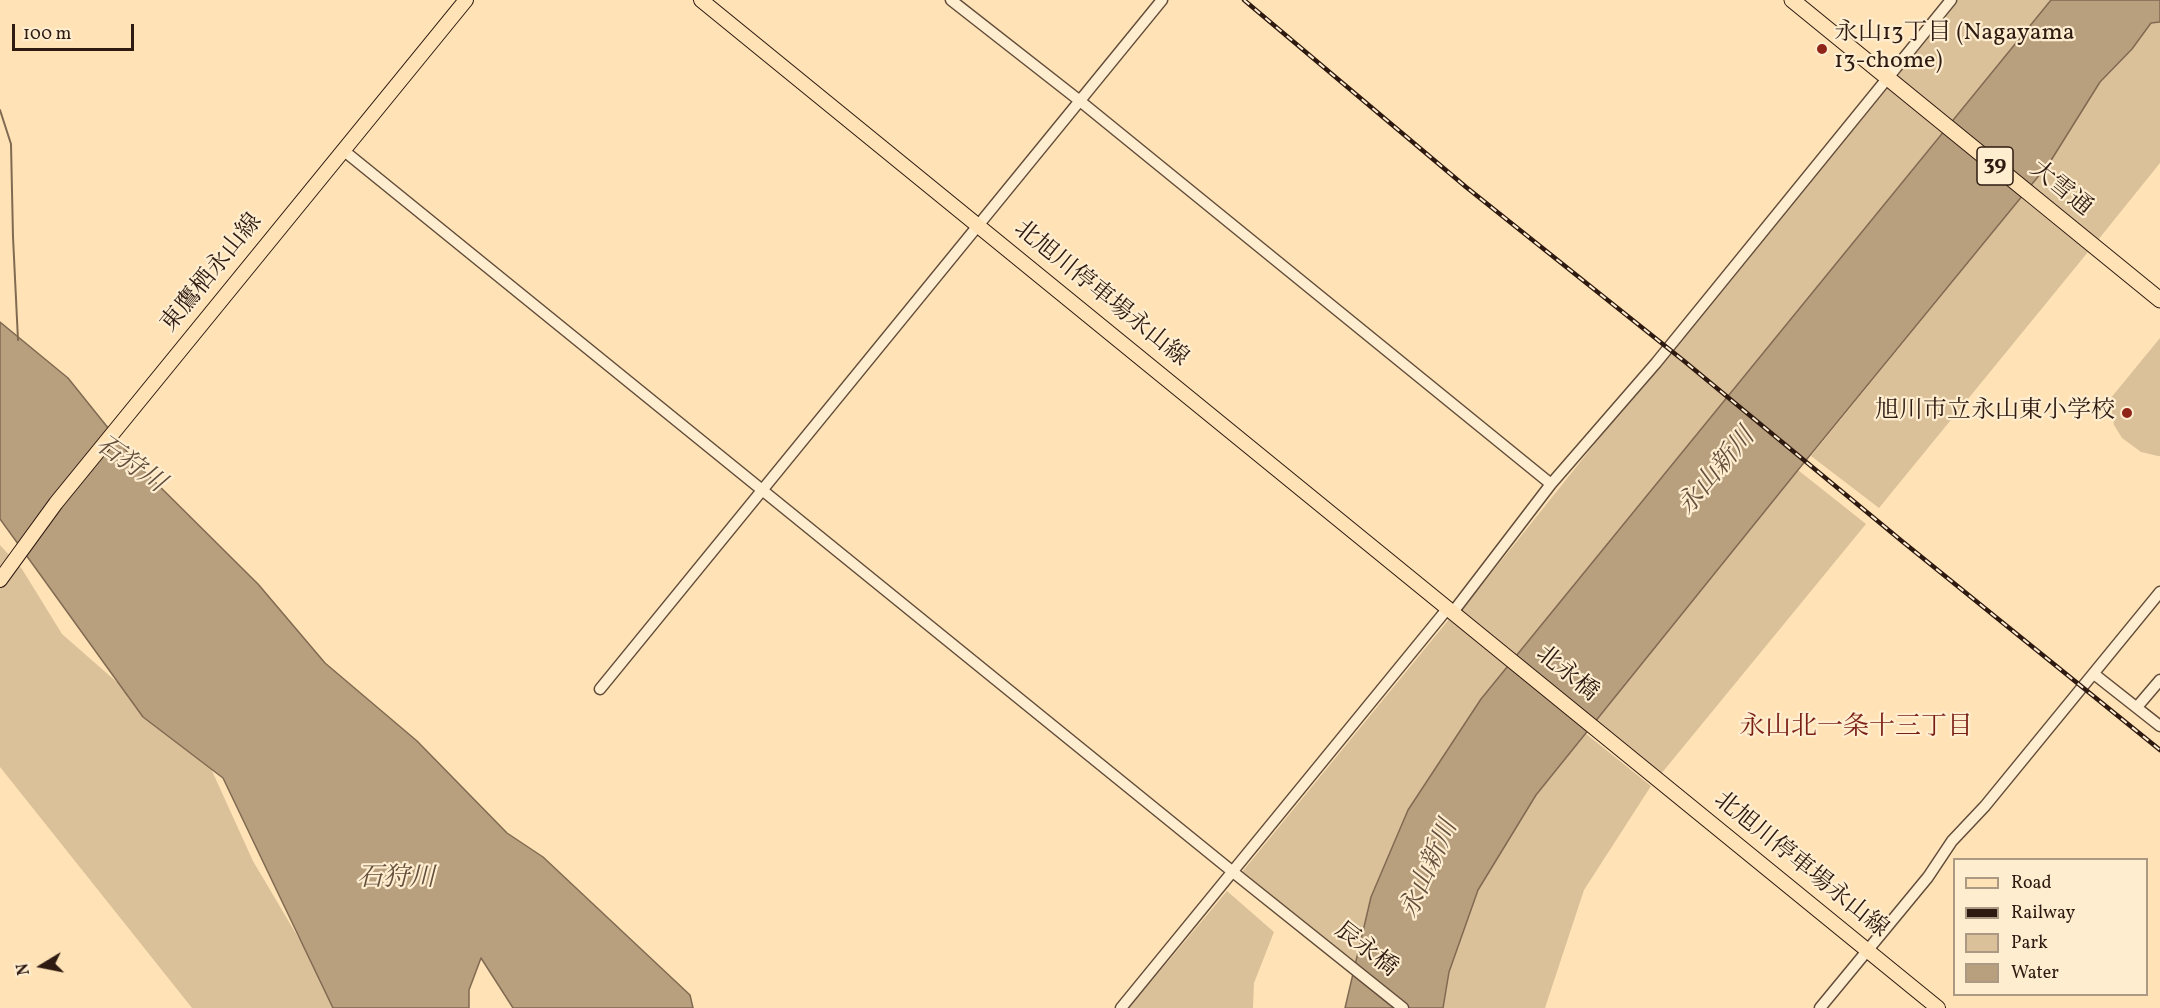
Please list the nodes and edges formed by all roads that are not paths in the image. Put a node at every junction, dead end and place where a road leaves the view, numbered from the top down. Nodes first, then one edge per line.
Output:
1 (466, 0) edge
2 (701, 0) edge
3 (951, 0) edge
4 (1162, 0) edge
5 (1792, 0) edge
6 (1951, 0) edge
7 (1888, 78) junction
8 (1080, 101) junction
9 (343, 150) junction
10 (979, 226) junction
11 (2160, 300) edge
12 (1551, 484) junction
13 (762, 491) junction
14 (0, 580) edge
15 (2160, 592) edge
16 (1450, 610) junction
17 (1470, 626) joint
18 (2094, 674) junction
19 (2160, 680) edge
20 (600, 690) dead end
21 (2137, 707) junction
22 (2160, 726) edge
23 (1633, 759) joint
24 (1233, 872) junction
25 (1868, 950) junction
26 (1121, 1008) edge
27 (1403, 1008) edge
28 (1820, 1008) edge
29 (1938, 1008) edge

1 - 9 main road, 東鷹栖永山線
2 - 10 main road, 北旭川停車場永山線
3 - 8 street
4 - 8 street
5 - 7 highway, 大雪通 / 39
6 - 7 street
7 - 11 highway, 大雪通 / 39
7 - 12 street
8 - 10 street
8 - 12 street
9 - 13 street, 辰永橋
9 - 14 main road, 東鷹栖永山線
10 - 13 street
10 - 16 main road, 北旭川停車場永山線
12 - 16 street
13 - 20 street
13 - 24 street, 辰永橋
15 - 18 street
16 - 17 main road, 北旭川停車場永山線
16 - 24 street
17 - 23 main road, 北永橋
18 - 21 street
18 - 25 street
19 - 21 street
21 - 22 street
23 - 25 main road, 北旭川停車場永山線
24 - 26 street
24 - 27 street, 辰永橋
25 - 28 street
25 - 29 main road, 北旭川停車場永山線

